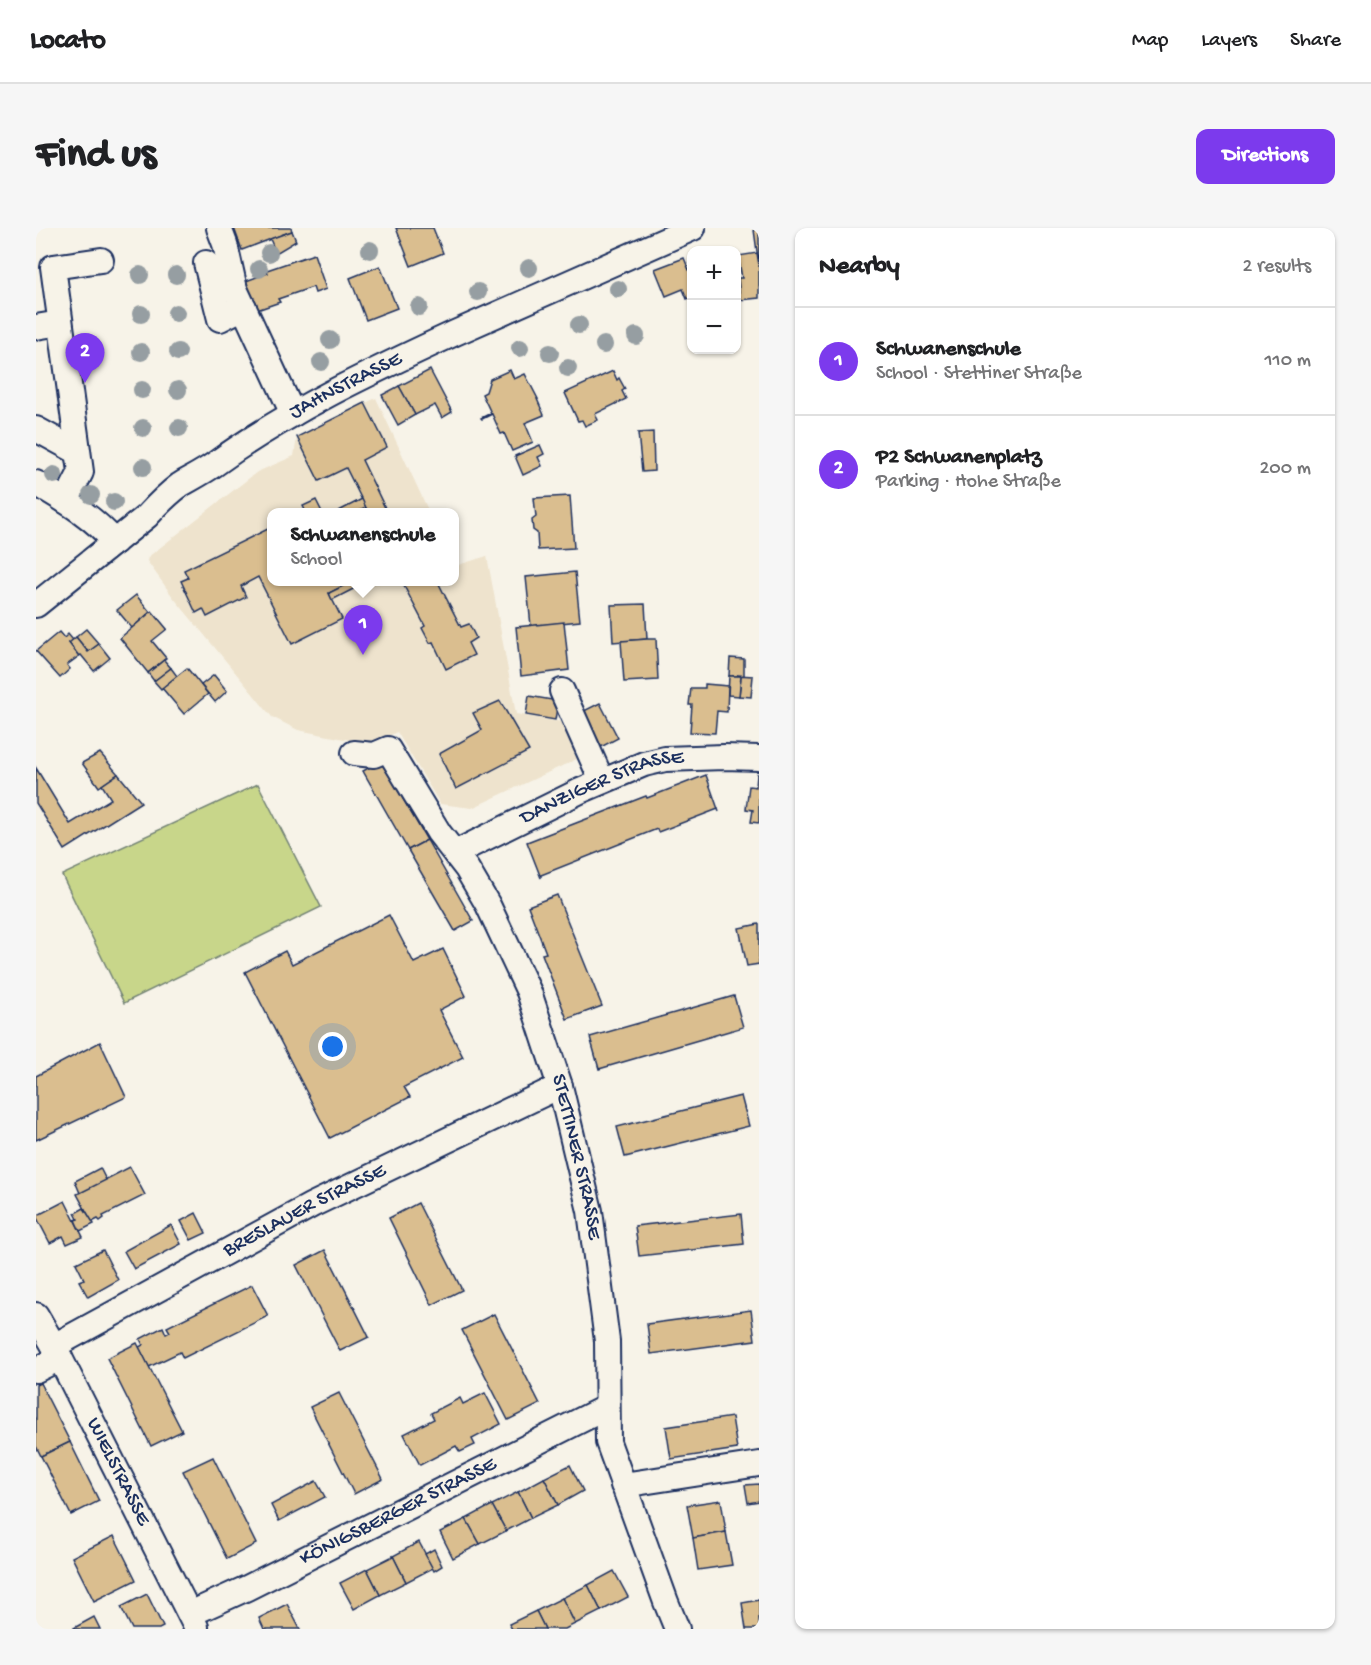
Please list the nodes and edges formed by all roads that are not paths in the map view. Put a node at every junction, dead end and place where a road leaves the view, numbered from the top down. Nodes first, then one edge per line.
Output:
1 (219, 228) edge
2 (693, 228) edge
3 (101, 260) dead end
4 (206, 263) dead end
5 (244, 308) junction
6 (60, 322) junction
7 (36, 327) edge
8 (294, 414) junction
9 (36, 429) edge
10 (78, 452) junction
11 (36, 483) edge
12 (66, 501) junction
13 (115, 542) junction
14 (36, 605) edge
15 (562, 691) dead end
16 (354, 753) dead end
17 (759, 758) edge
18 (602, 781) junction
19 (455, 853) junction
20 (560, 1086) junction
21 (36, 1315) edge
22 (57, 1352) junction
23 (36, 1370) edge
24 (607, 1407) junction
25 (759, 1464) edge
26 (623, 1485) junction
27 (193, 1622) edge
28 (677, 1629) edge

1 - 5 street
2 - 8 street, JAHNSTRASSE
3 - 6 street
4 - 5 street
5 - 8 street
6 - 7 street
6 - 10 street
8 - 13 street, JAHNSTRASSE
9 - 10 street
10 - 12 street
11 - 12 street
12 - 13 street
13 - 14 street, JAHNSTRASSE
15 - 18 street
16 - 19 street, STETTINER STRASSE
17 - 18 street, DANZIGER STRASSE
18 - 19 street, DANZIGER STRASSE
19 - 20 street, STETTINER STRASSE
20 - 22 street, BRESLAUER STRASSE
20 - 24 street, STETTINER STRASSE
21 - 22 street, WIELSTRASSE
22 - 23 street, BRESLAUER STRASSE
22 - 27 street, WIELSTRASSE
24 - 26 street, STETTINER STRASSE
24 - 27 street, KÖNIGSBERGER STRASSE
25 - 26 street
26 - 28 street, STETTINER STRASSE

